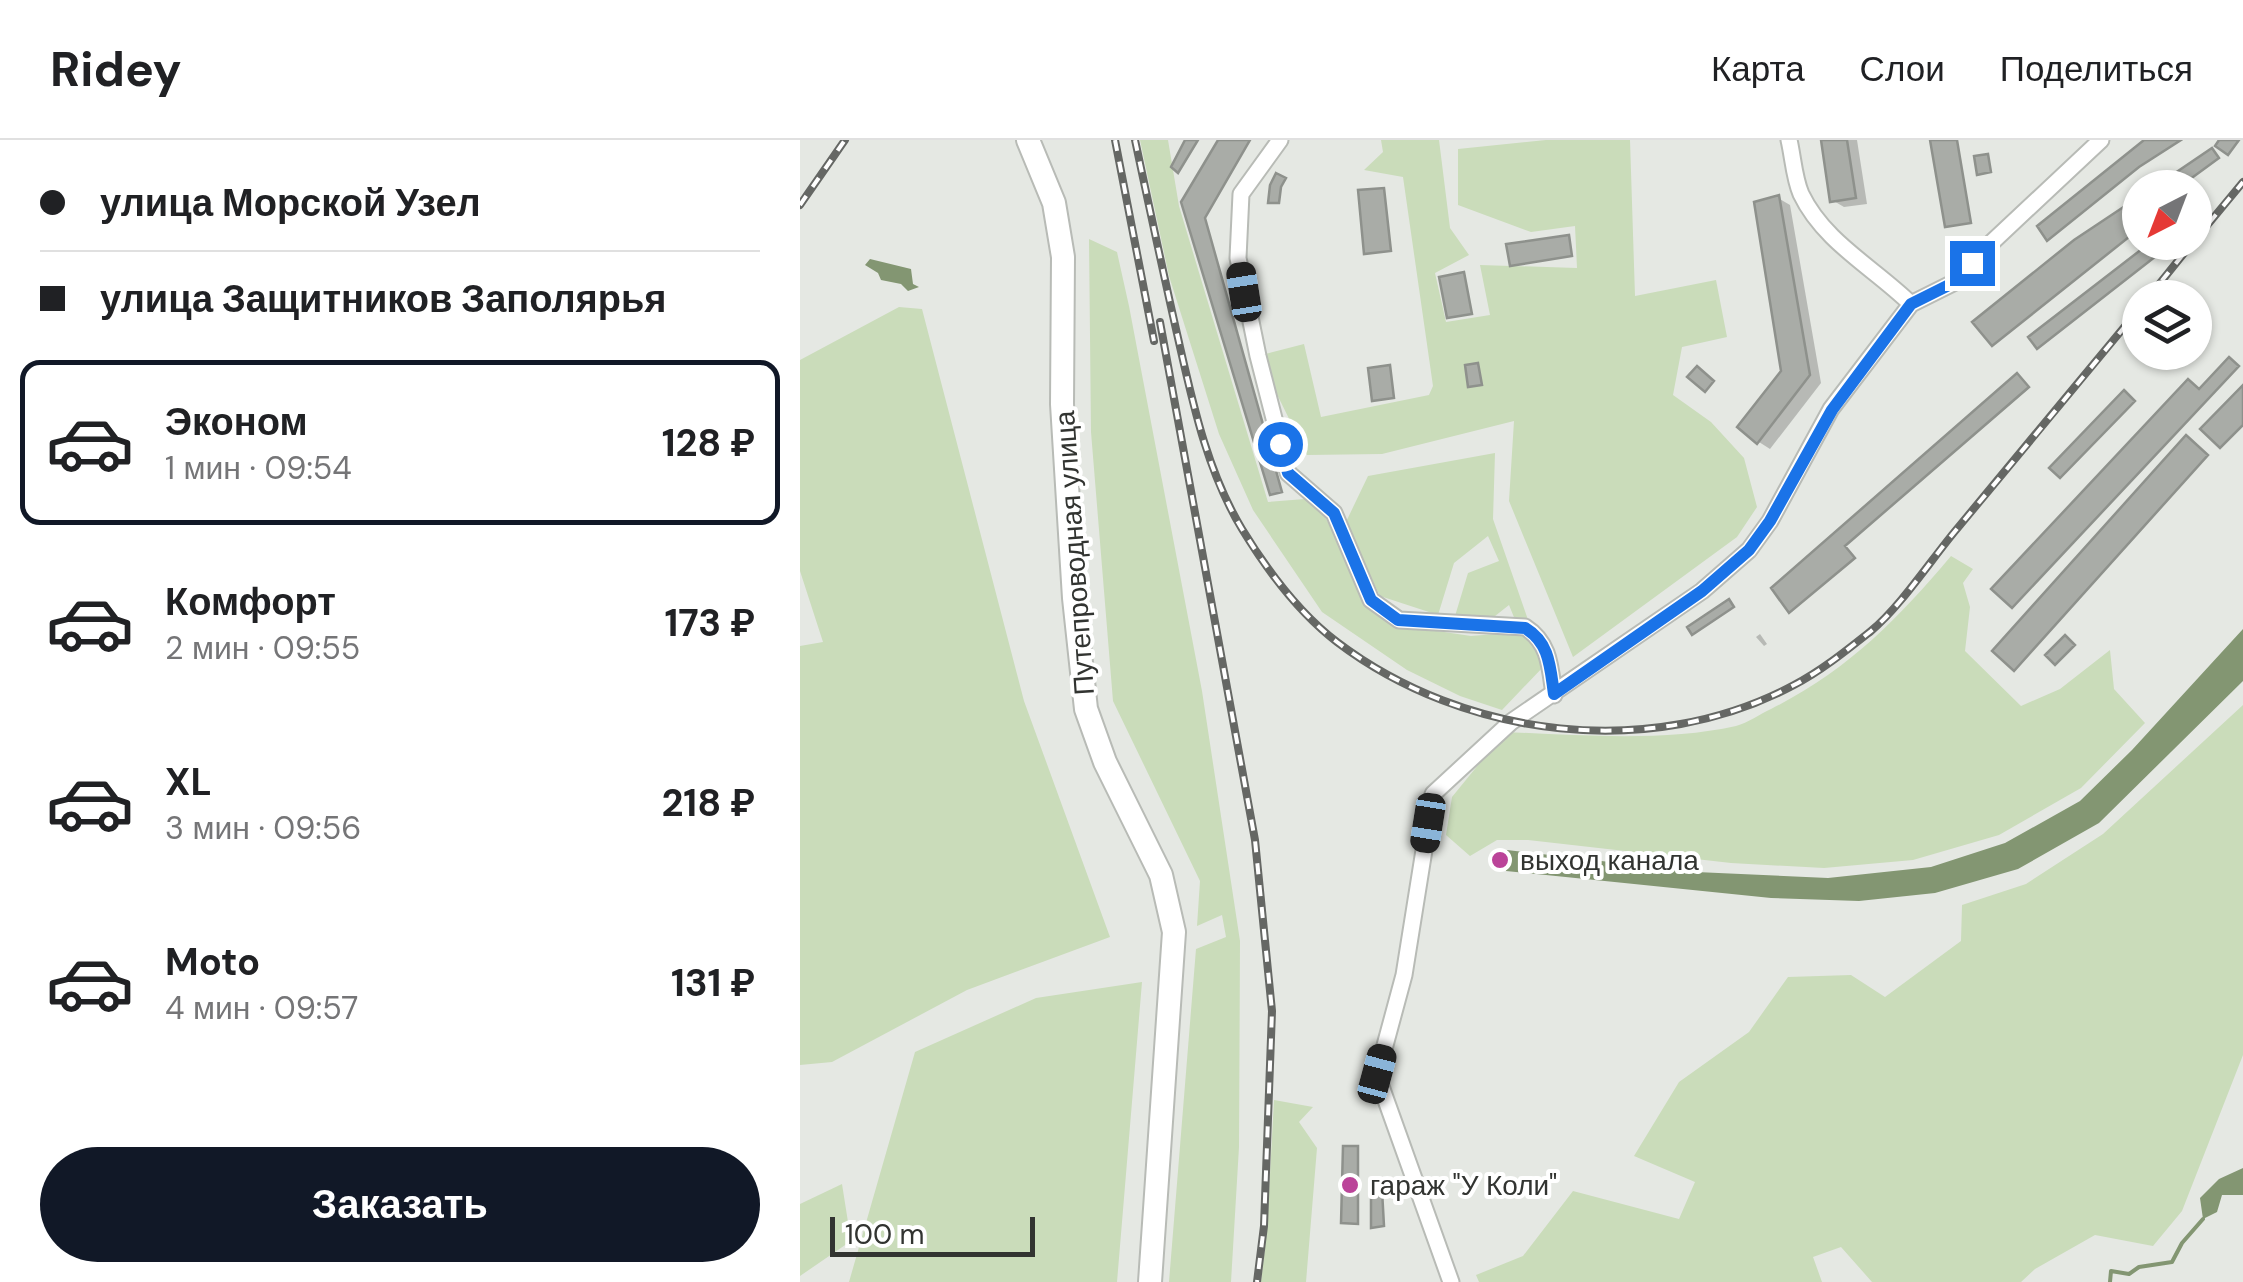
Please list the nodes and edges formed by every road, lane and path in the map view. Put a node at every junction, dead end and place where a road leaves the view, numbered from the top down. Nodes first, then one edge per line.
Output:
1 (1028, 140) edge
2 (1280, 140) edge
3 (1790, 140) edge
4 (2101, 140) edge
5 (1911, 304) junction
6 (1554, 694) junction
7 (1150, 1282) edge
8 (1451, 1282) edge

1 - 7 main road, Путепроводная улица
2 - 6 street
3 - 5 street
4 - 5 street
5 - 6 street
6 - 8 street

